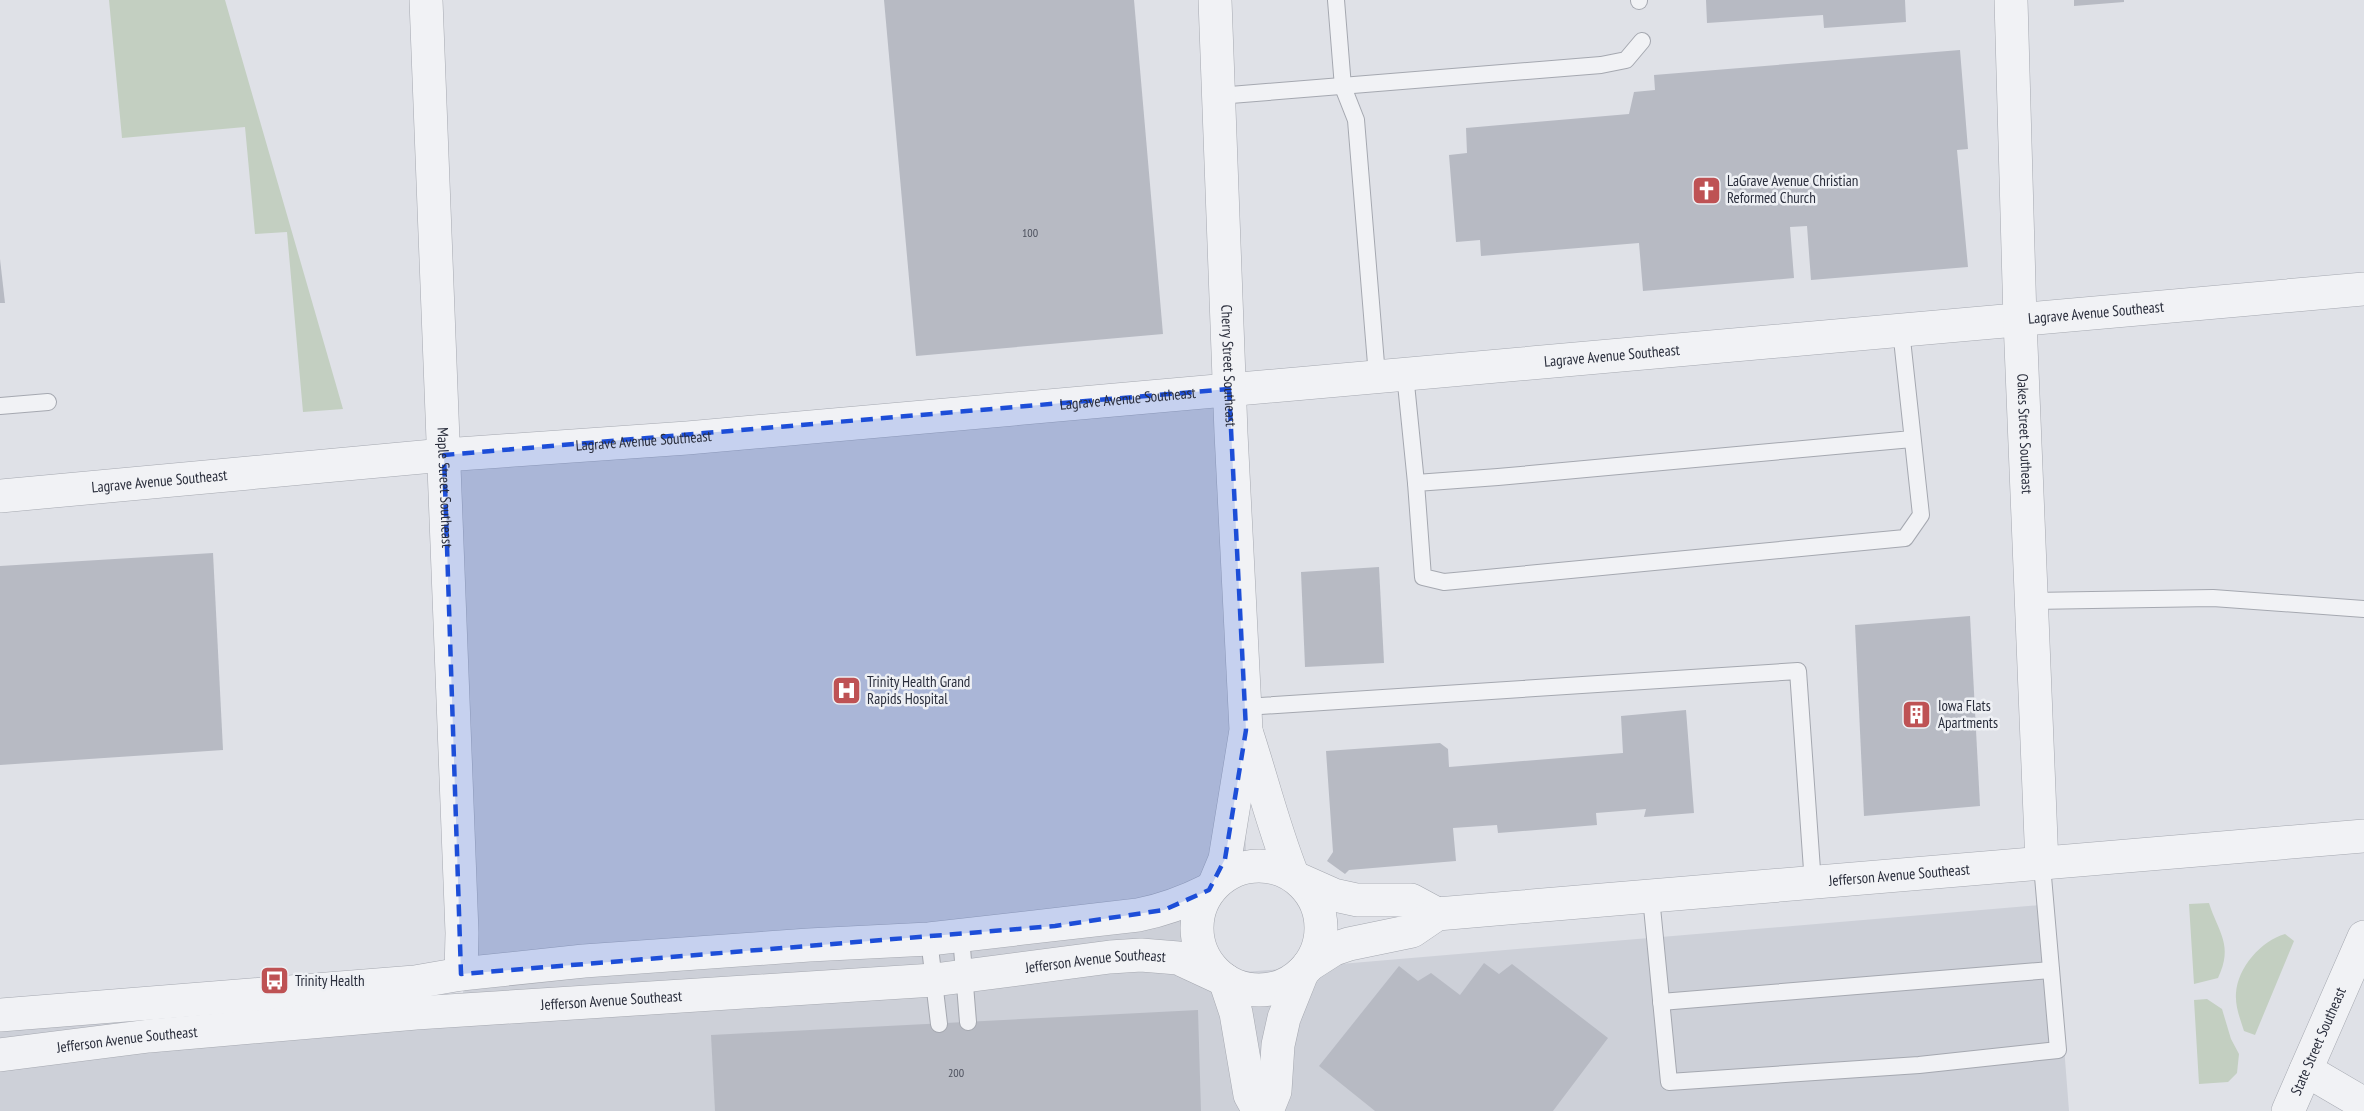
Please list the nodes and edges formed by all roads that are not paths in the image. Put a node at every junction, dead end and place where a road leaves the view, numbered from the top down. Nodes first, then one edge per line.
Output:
1 (426, 0) edge
2 (1215, 0) edge
3 (1336, 0) edge
4 (2011, 0) edge
5 (1642, 41) dead end
6 (1343, 87) junction
7 (1218, 96) junction
8 (2364, 289) edge
9 (2020, 320) junction
10 (1901, 330) junction
11 (1391, 375) junction
12 (1229, 390) junction
13 (48, 402) dead end
14 (0, 406) edge
15 (1912, 439) junction
16 (444, 455) junction
17 (1416, 483) junction
18 (0, 496) edge
19 (2031, 601) junction
20 (2364, 609) edge
21 (1245, 719) junction
22 (2364, 836) edge
23 (2042, 865) junction
24 (1295, 877) junction
25 (1813, 884) junction
26 (1212, 886) junction
27 (1651, 897) junction
28 (1437, 914) junction
29 (961, 936) junction
30 (2364, 937) edge
31 (929, 939) junction
32 (1305, 969) junction
33 (2051, 970) junction
34 (461, 974) junction
35 (950, 978) junction
36 (1222, 978) junction
37 (1661, 1002) junction
38 (0, 1015) edge
39 (968, 1022) dead end
40 (939, 1024) dead end
41 (0, 1055) edge
42 (2306, 1070) junction
43 (2364, 1104) edge
44 (1259, 1111) edge
45 (1267, 1111) edge
46 (2288, 1111) edge

1 - 16 street, Maple Street Southeast
2 - 7 street, Cherry Street Southeast
3 - 6 lane
4 - 9 street, Oakes Street Southeast
5 - 6 lane
6 - 7 lane
6 - 11 lane
7 - 12 street, Cherry Street Southeast
8 - 9 street, Lagrave Avenue Southeast
9 - 10 street, Lagrave Avenue Southeast
9 - 19 street, Oakes Street Southeast
10 - 11 street, Lagrave Avenue Southeast
10 - 15 lane
11 - 12 street, Lagrave Avenue Southeast
11 - 17 lane
12 - 16 street, Lagrave Avenue Southeast
12 - 21 street, Cherry Street Southeast
13 - 14 lane
15 - 17 lane
15 - 17 lane
16 - 18 street, Lagrave Avenue Southeast
16 - 34 street, Maple Street Southeast
19 - 20 lane
19 - 23 street, Oakes Street Southeast
21 - 24 street, Cherry Street Southeast
21 - 25 lane
21 - 26 street, Cherry Street Southeast
22 - 23 street, Jefferson Avenue Southeast
23 - 25 street, Jefferson Avenue Southeast
23 - 33 lane
24 - 26 street
24 - 28 street
24 - 32 street
25 - 27 street, Jefferson Avenue Southeast
26 - 29 street
26 - 36 street
27 - 28 street, Jefferson Avenue Southeast
27 - 37 lane
28 - 32 street, Jefferson Avenue Southeast
29 - 31 street
29 - 35 lane
30 - 42 street, State Street Southeast
31 - 34 street
31 - 35 lane
32 - 36 street
32 - 45 street
33 - 37 lane
33 - 37 lane
34 - 38 street
35 - 36 street, Jefferson Avenue Southeast
35 - 39 lane
35 - 40 lane
35 - 41 street, Jefferson Avenue Southeast
36 - 44 street
42 - 43 street
42 - 46 street, State Street Southeast

